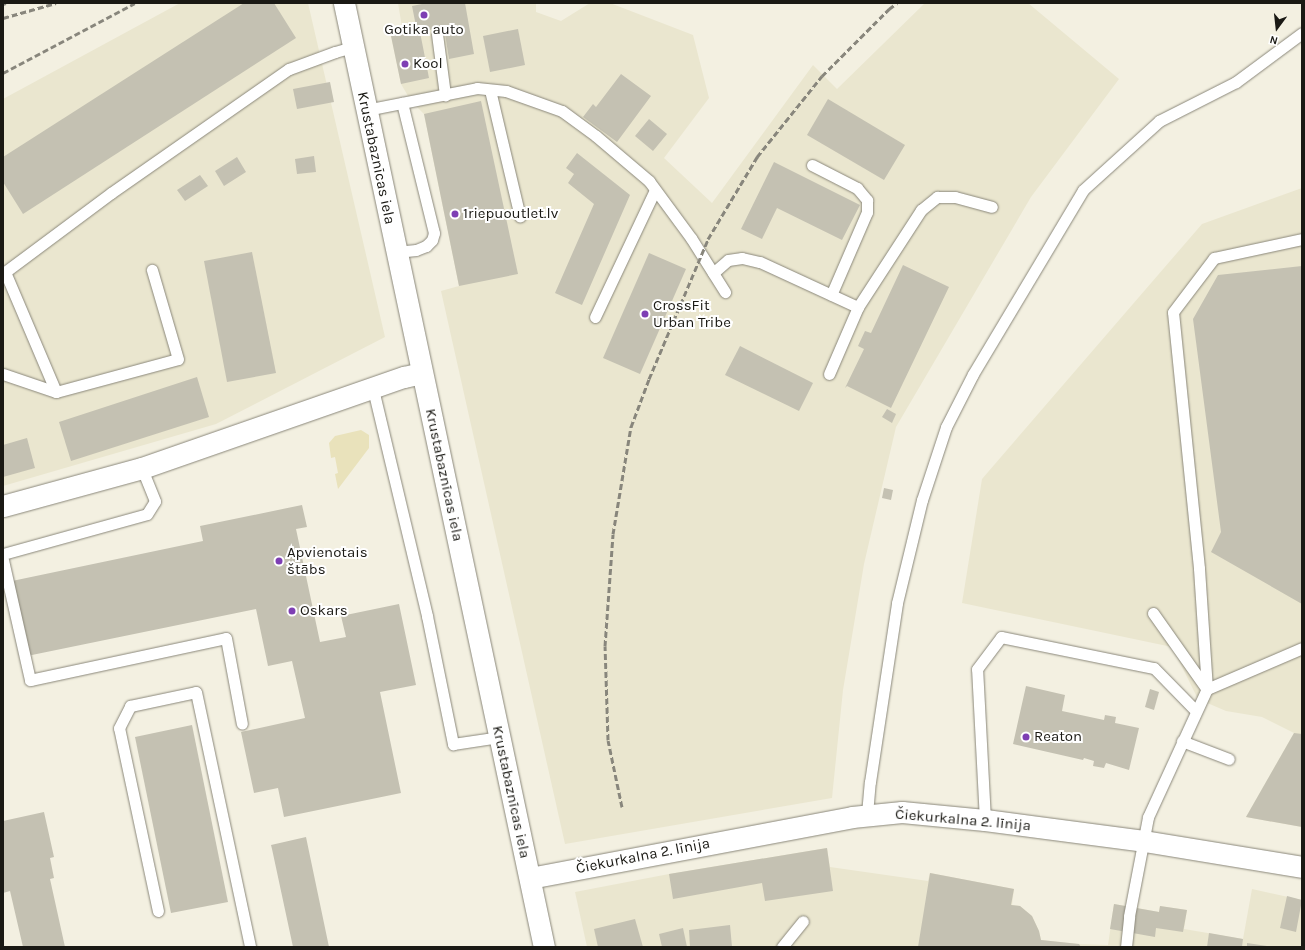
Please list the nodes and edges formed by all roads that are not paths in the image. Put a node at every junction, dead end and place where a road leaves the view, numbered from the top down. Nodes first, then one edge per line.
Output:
1 (344, 3) edge
2 (1302, 33) edge
3 (437, 34) dead end
4 (353, 47) junction
5 (490, 90) junction
6 (445, 95) junction
7 (402, 103) junction
8 (366, 110) junction
9 (812, 165) dead end
10 (655, 190) junction
11 (992, 207) dead end
12 (520, 217) dead end
13 (1302, 239) edge
14 (396, 252) junction
15 (152, 270) dead end
16 (4, 271) edge
17 (713, 273) junction
18 (725, 292) dead end
19 (831, 294) junction
20 (858, 307) junction
21 (595, 317) dead end
22 (422, 373) junction
23 (3, 374) edge
24 (829, 374) dead end
25 (373, 389) junction
26 (56, 392) junction
27 (142, 468) junction
28 (3, 506) edge
29 (3, 554) edge
30 (3, 560) edge
31 (1154, 613) dead end
32 (1302, 648) edge
33 (1207, 689) junction
34 (1196, 711) junction
35 (242, 724) dead end
36 (500, 738) junction
37 (1182, 741) junction
38 (1229, 759) dead end
39 (867, 814) junction
40 (986, 820) junction
41 (1144, 841) junction
42 (1302, 867) edge
43 (530, 878) junction
44 (158, 911) dead end
45 (803, 922) dead end
46 (250, 947) edge
47 (544, 947) edge
48 (782, 947) edge
49 (1126, 947) edge

1 - 4 street, Krustabaznīcas iela
2 - 39 lane
3 - 6 lane
4 - 8 street, Krustabaznīcas iela
4 - 16 lane
5 - 6 lane
5 - 10 lane
5 - 12 lane
6 - 7 lane
7 - 8 lane
7 - 14 lane
8 - 14 street, Krustabaznīcas iela
9 - 19 lane
10 - 17 lane
10 - 21 lane
11 - 20 lane
13 - 33 lane
14 - 22 street, Krustabaznīcas iela
15 - 26 lane
16 - 26 lane
17 - 18 lane
17 - 19 lane
19 - 20 lane
20 - 24 lane
22 - 25 street
22 - 36 street, Krustabaznīcas iela
23 - 26 lane
25 - 27 street
25 - 36 lane
27 - 28 street
27 - 29 lane
30 - 35 lane
31 - 33 lane
32 - 33 lane
33 - 34 lane
34 - 37 lane
34 - 40 lane
36 - 43 street, Krustabaznīcas iela
37 - 38 lane
37 - 41 lane
39 - 40 street, Čiekurkalna 2. līnija
39 - 43 street, Čiekurkalna 2. līnija
40 - 41 street, Čiekurkalna 2. līnija
41 - 42 street, Čiekurkalna 2. līnija
41 - 49 lane
43 - 47 street, Krustabaznīcas iela
44 - 46 lane
45 - 48 lane

